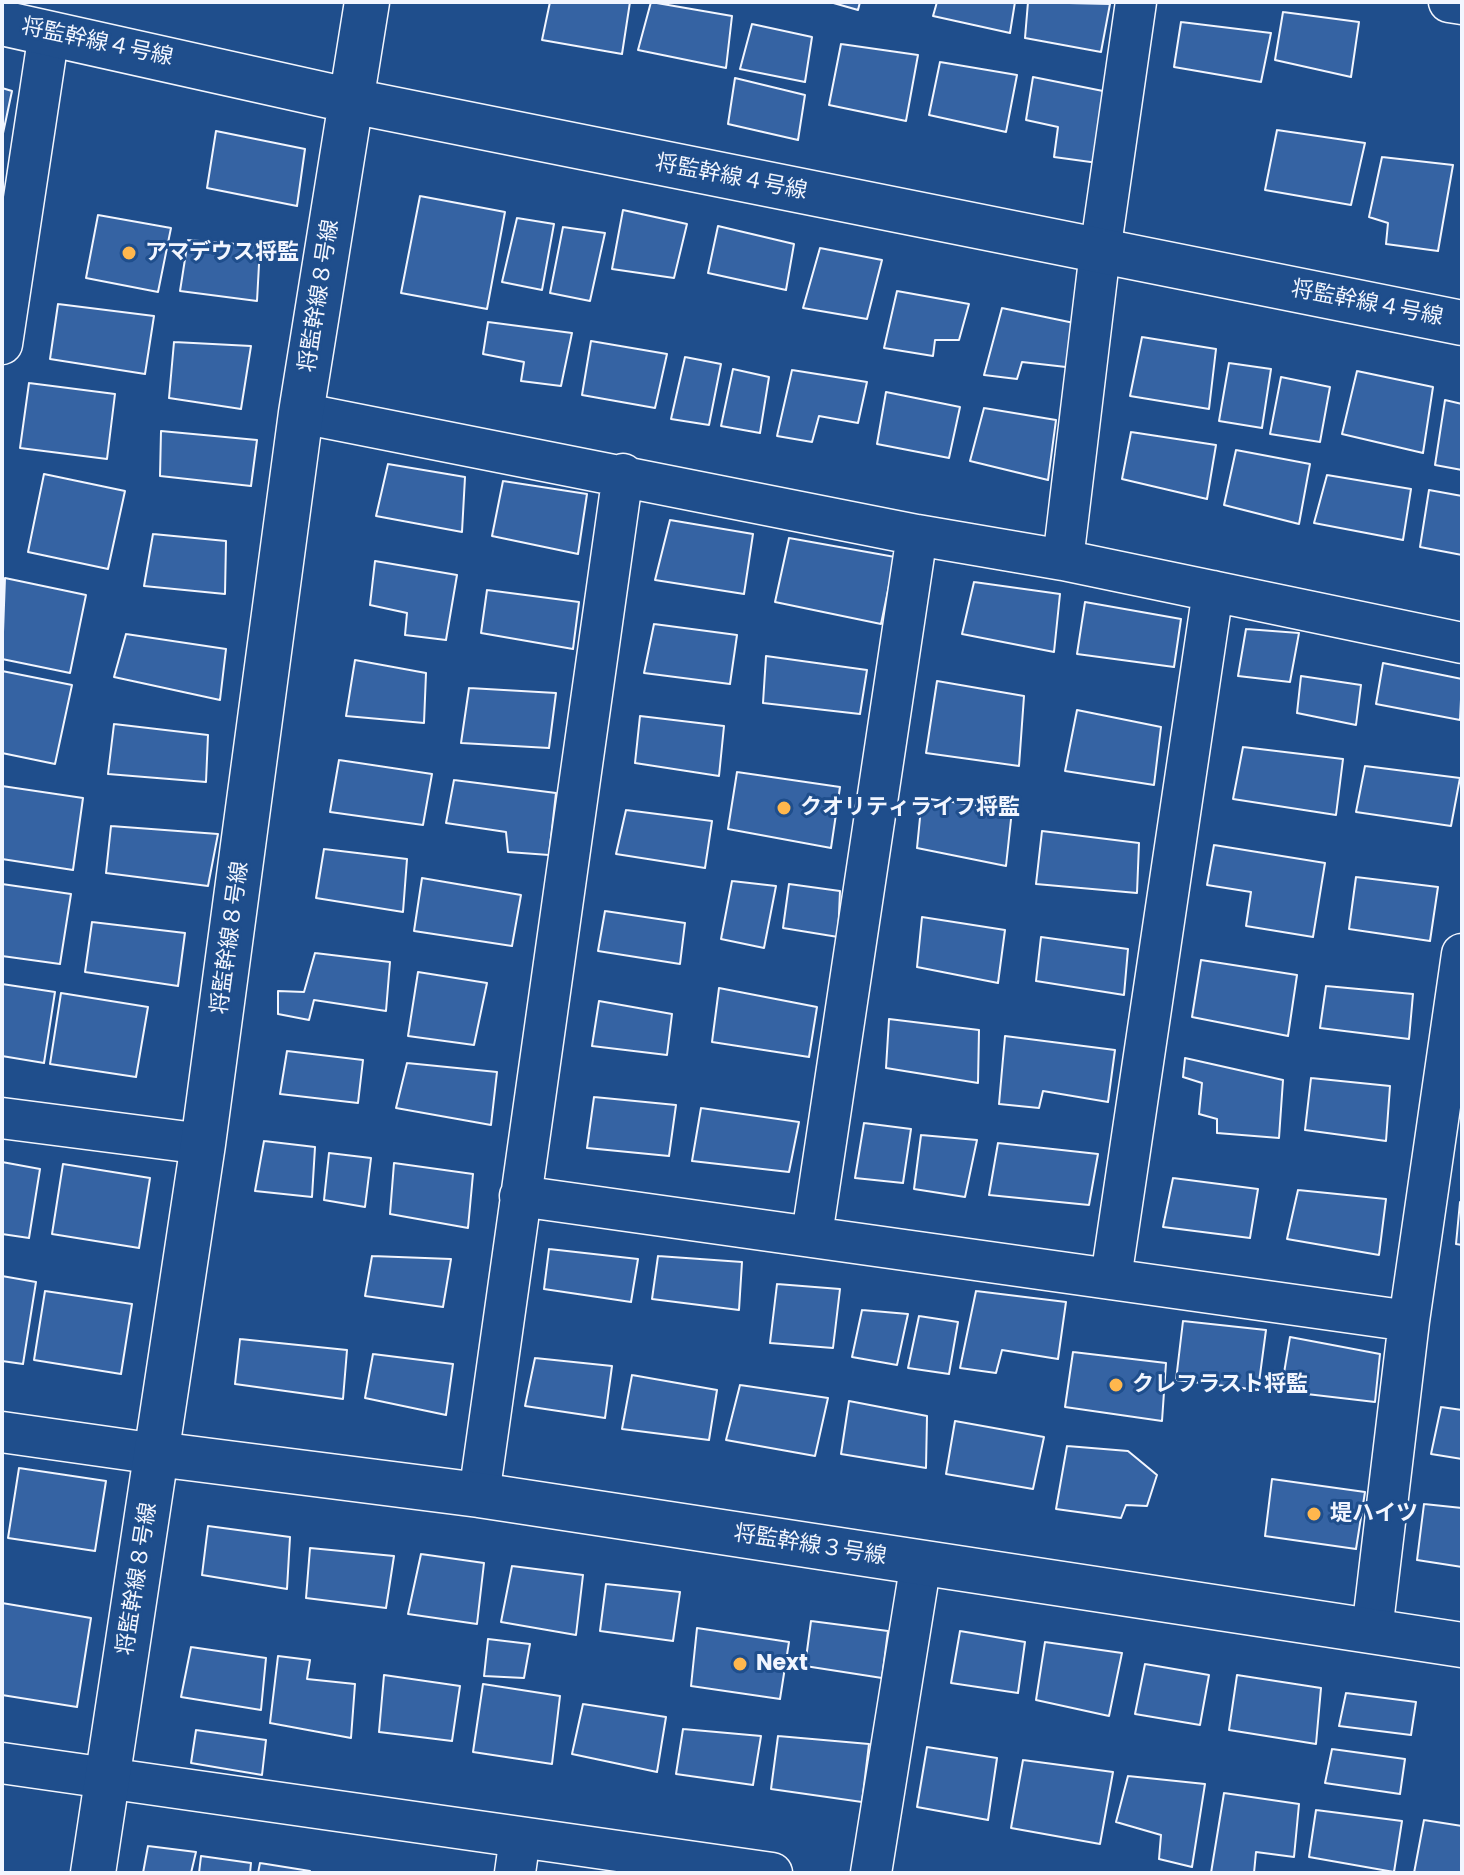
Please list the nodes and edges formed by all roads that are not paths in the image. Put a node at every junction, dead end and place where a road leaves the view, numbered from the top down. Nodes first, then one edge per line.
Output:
1 (367, 2) edge
2 (1136, 2) edge
3 (1449, 2) edge
4 (1462, 4) edge
5 (2, 23) edge
6 (49, 33) junction
7 (352, 101) junction
8 (1100, 252) junction
9 (1462, 323) edge
10 (2, 344) edge
11 (301, 413) junction
12 (623, 474) junction
13 (917, 535) junction
14 (1063, 560) junction
15 (1213, 591) junction
16 (1462, 643) edge
17 (1462, 954) edge
18 (2, 1118) edge
19 (203, 1144) junction
20 (520, 1196) junction
21 (812, 1235) junction
22 (1111, 1278) junction
23 (1409, 1321) junction
24 (2, 1432) edge
25 (157, 1454) junction
26 (479, 1495) junction
27 (921, 1562) junction
28 (1372, 1631) junction
29 (1462, 1645) edge
30 (2, 1763) edge
31 (107, 1778) junction
32 (517, 1855) edge
33 (93, 1873) edge
34 (772, 1873) edge
35 (871, 1873) edge

1 - 7 street, 将監幹線８号線
2 - 8 street
3 - 4 street
5 - 6 street, 将監幹線４号線
6 - 7 street, 将監幹線４号線
6 - 10 street
7 - 8 street, 将監幹線４号線
7 - 11 street, 将監幹線８号線
8 - 9 street, 将監幹線４号線
8 - 14 street
11 - 12 street
11 - 19 street, 将監幹線８号線
12 - 13 street
12 - 20 street
13 - 14 street
13 - 21 street
14 - 15 street
15 - 16 street
15 - 22 street
17 - 23 street
18 - 19 street
19 - 25 street, 将監幹線８号線
20 - 21 street
20 - 26 street
21 - 22 street
22 - 23 street
23 - 28 street
24 - 25 street
25 - 26 street, 将監幹線３号線
25 - 31 street, 将監幹線８号線
26 - 27 street, 将監幹線３号線
27 - 28 street, 将監幹線３号線
27 - 35 street
28 - 29 street, 将監幹線３号線
30 - 31 street
31 - 32 street
31 - 33 street, 将監幹線８号線
32 - 34 street

